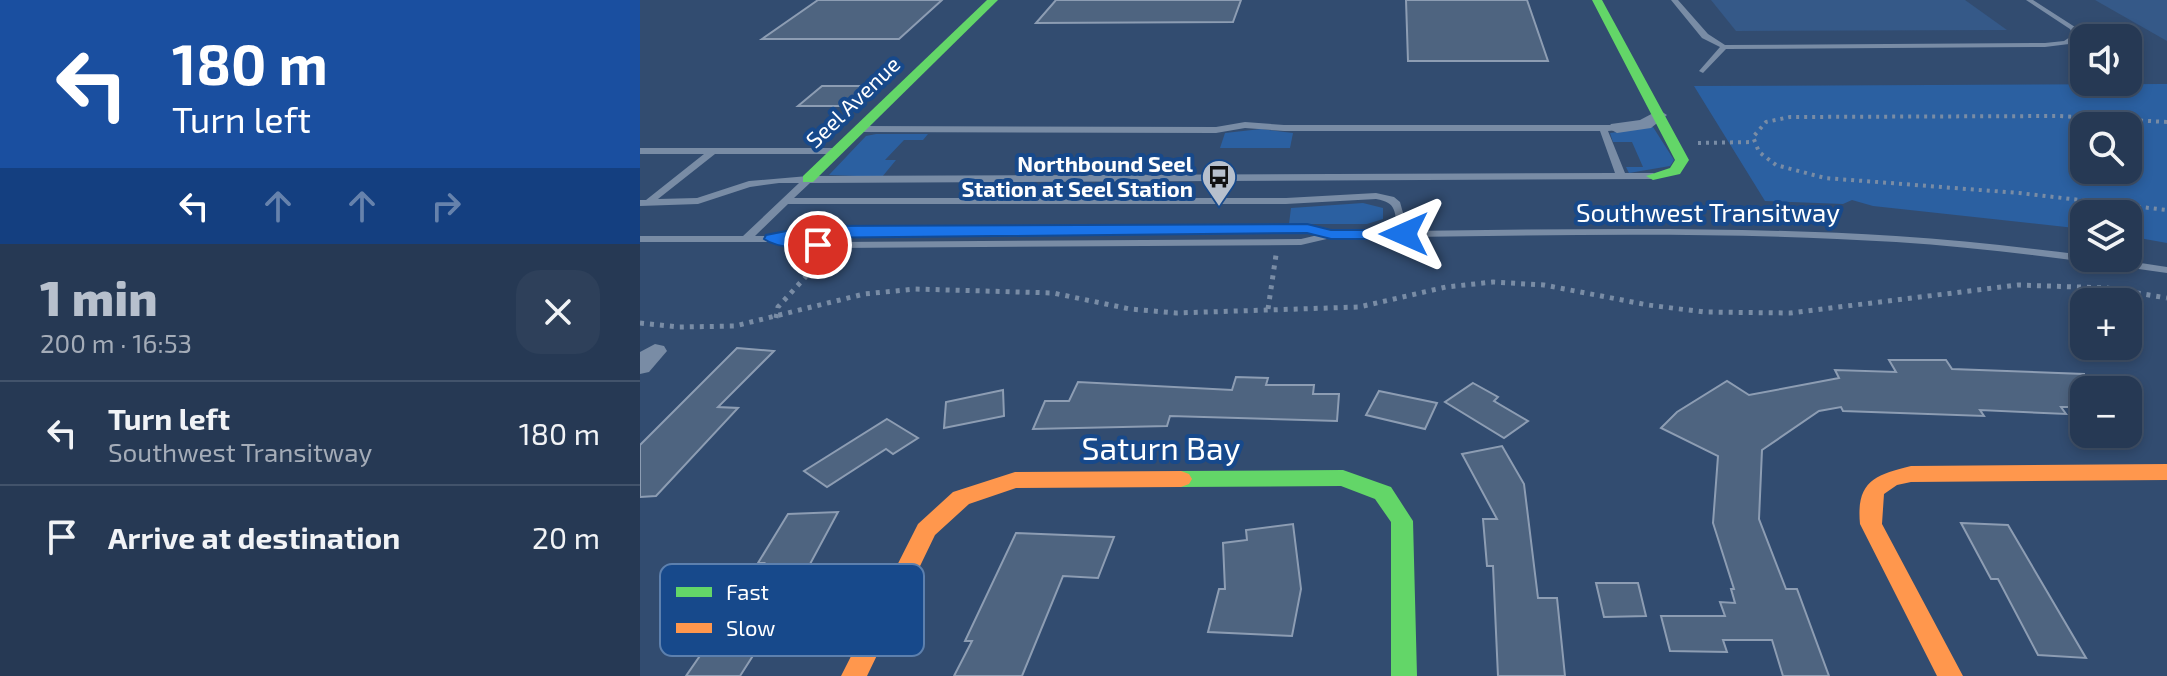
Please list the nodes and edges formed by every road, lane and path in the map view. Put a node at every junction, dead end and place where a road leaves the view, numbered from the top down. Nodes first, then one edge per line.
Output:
1 (993, 0) edge
2 (1597, 0) edge
3 (1674, 0) edge
4 (2029, 0) edge
5 (1724, 47) junction
6 (1703, 71) dead end
7 (1659, 115) junction
8 (2167, 122) edge
9 (1610, 128) junction
10 (860, 129) junction
11 (1721, 142) dead end
12 (1753, 142) junction
13 (640, 151) edge
14 (713, 151) junction
15 (838, 151) junction
16 (1621, 176) junction
17 (1653, 176) joint
18 (808, 179) junction
19 (785, 201) junction
20 (644, 203) edge
21 (2167, 210) edge
22 (1404, 234) junction
23 (1331, 235) junction
24 (640, 239) edge
25 (746, 239) junction
26 (772, 239) junction
27 (835, 245) junction
28 (2070, 256) edge
29 (2142, 266) edge
30 (2167, 270) edge
31 (2167, 298) edge
32 (776, 318) junction
33 (640, 323) edge
34 (2167, 472) edge
35 (909, 564) edge
36 (864, 656) edge
37 (854, 676) edge
38 (1404, 676) edge
39 (1950, 676) edge

1 - 10 street, Seel Avenue
2 - 7 street
3 - 5 lane
4 - 5 lane
5 - 6 lane
7 - 9 street
7 - 17 street
8 - 12 path
9 - 10 lane
9 - 16 lane
10 - 15 street, Seel Avenue
11 - 12 path
12 - 21 path
13 - 14 lane
14 - 15 lane
14 - 20 lane
15 - 18 street, Seel Avenue
16 - 17 lane
16 - 18 lane
18 - 19 lane, Seel Avenue
18 - 20 lane
19 - 22 lane
19 - 25 lane, Seel Avenue
22 - 23 lane, Southwest Transitway
22 - 28 lane, Southwest Transitway
23 - 26 lane, Southwest Transitway
23 - 27 lane, Southwest Transitway
24 - 25 lane, Southwest Transitway
25 - 26 lane, Southwest Transitway
26 - 27 lane, Southwest Transitway
27 - 32 path
29 - 30 lane, Southwest Transitway
31 - 32 path
32 - 33 path
34 - 39 street
35 - 38 street, Saturn Bay
36 - 37 street, Saturn Bay

